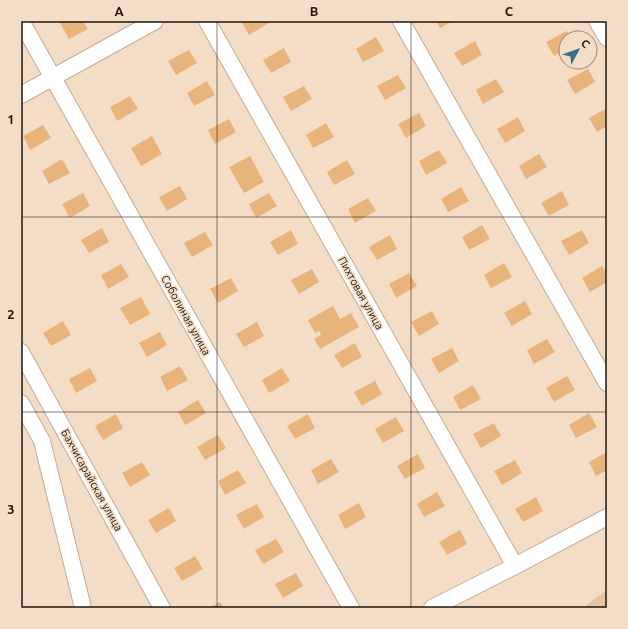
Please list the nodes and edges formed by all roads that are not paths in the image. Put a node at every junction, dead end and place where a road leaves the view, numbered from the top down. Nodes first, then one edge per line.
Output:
1 (21, 21) edge
2 (155, 21) edge
3 (208, 21) edge
4 (401, 21) edge
5 (597, 21) edge
6 (607, 38) edge
7 (53, 77) junction
8 (21, 95) edge
9 (21, 352) edge
10 (607, 384) edge
11 (21, 404) edge
12 (607, 517) edge
13 (515, 566) junction
14 (83, 608) edge
15 (162, 608) edge
16 (351, 608) edge
17 (432, 608) edge

1 - 7 street, Соболиная улица
2 - 7 street
3 - 13 street, Пихтовая улица
4 - 10 street
5 - 6 street
7 - 8 street
7 - 16 street, Соболиная улица
9 - 15 street, Бахчисарайская улица
11 - 14 street
12 - 13 street
13 - 17 street

